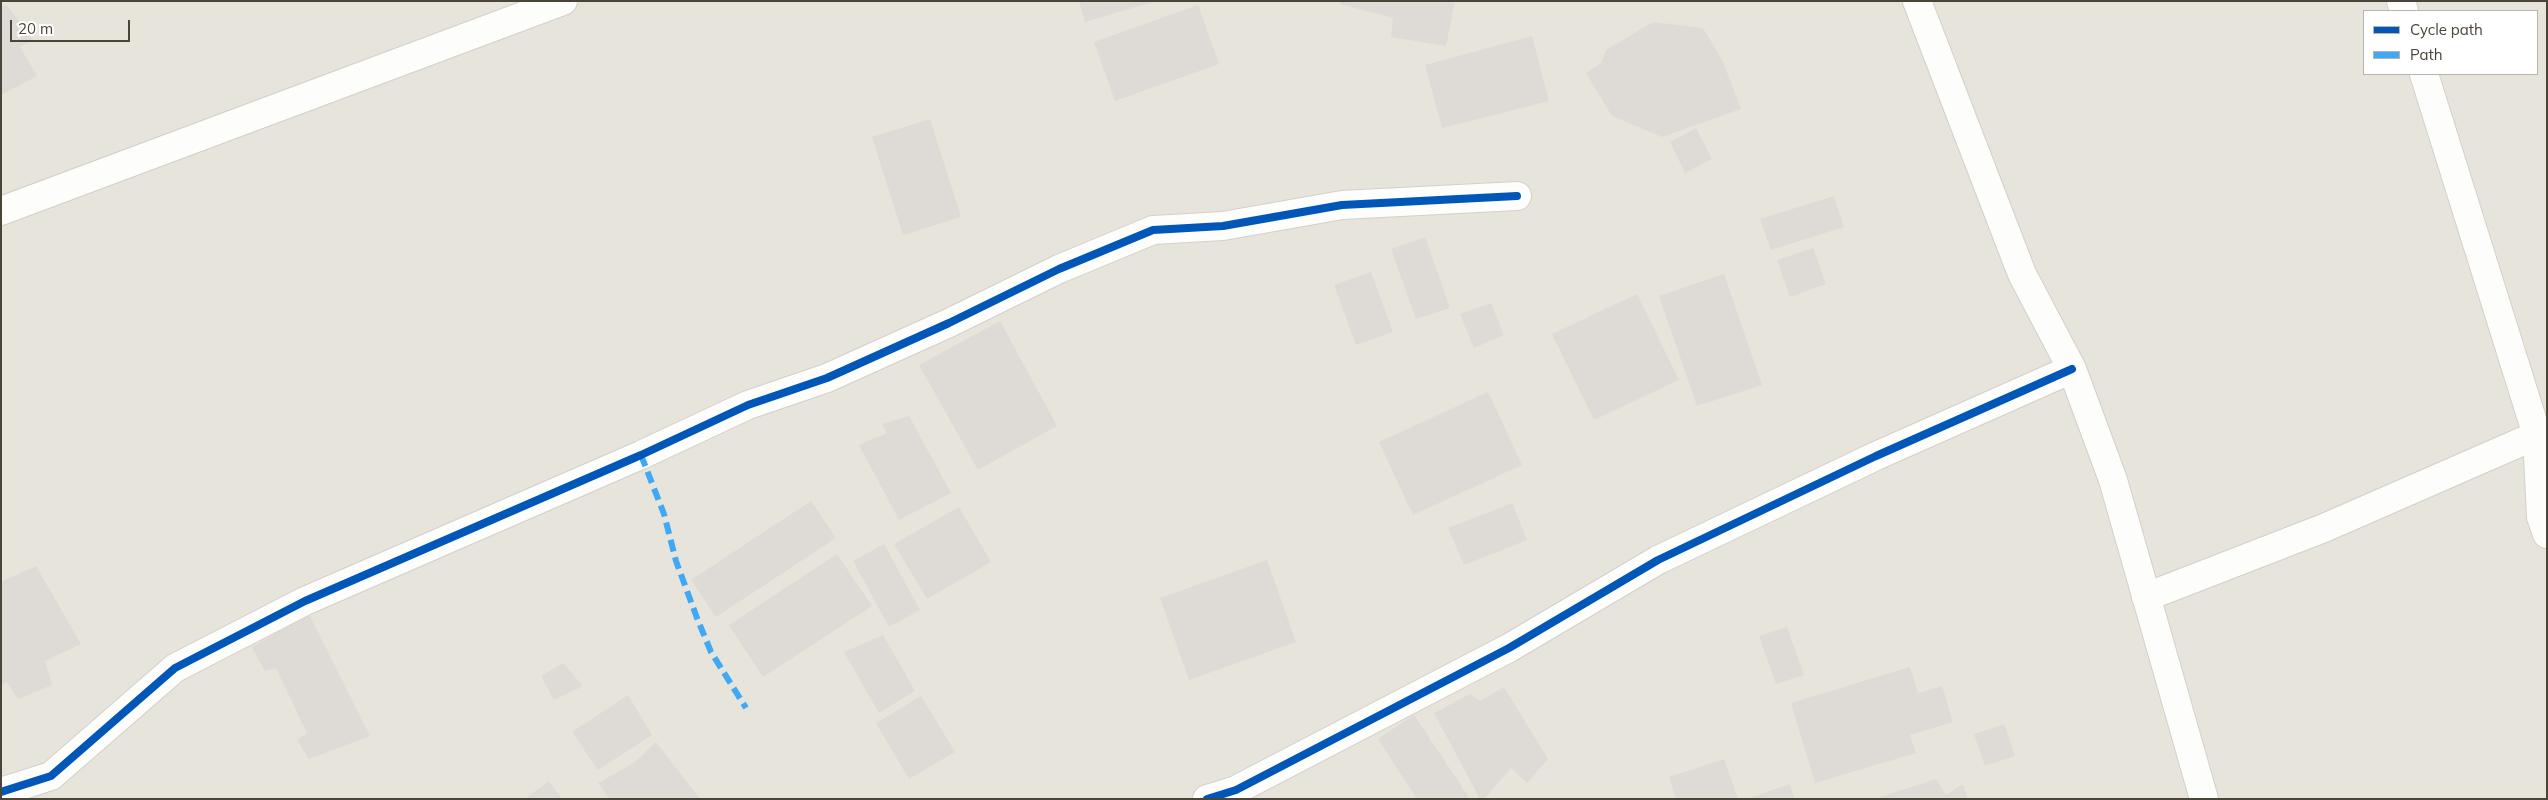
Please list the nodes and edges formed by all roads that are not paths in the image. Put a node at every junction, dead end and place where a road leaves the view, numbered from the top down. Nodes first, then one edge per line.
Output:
1 (563, 1) edge
2 (1917, 1) edge
3 (2424, 75) edge
4 (1516, 196) dead end
5 (1, 211) edge
6 (2072, 369) junction
7 (2542, 433) edge
8 (2547, 534) edge
9 (2146, 597) junction
10 (1, 792) edge
11 (1207, 799) edge
12 (2204, 799) edge

1 - 5 street
2 - 6 street
3 - 7 street
4 - 10 street
6 - 9 street
6 - 11 street
7 - 8 street
7 - 9 street
9 - 12 street

